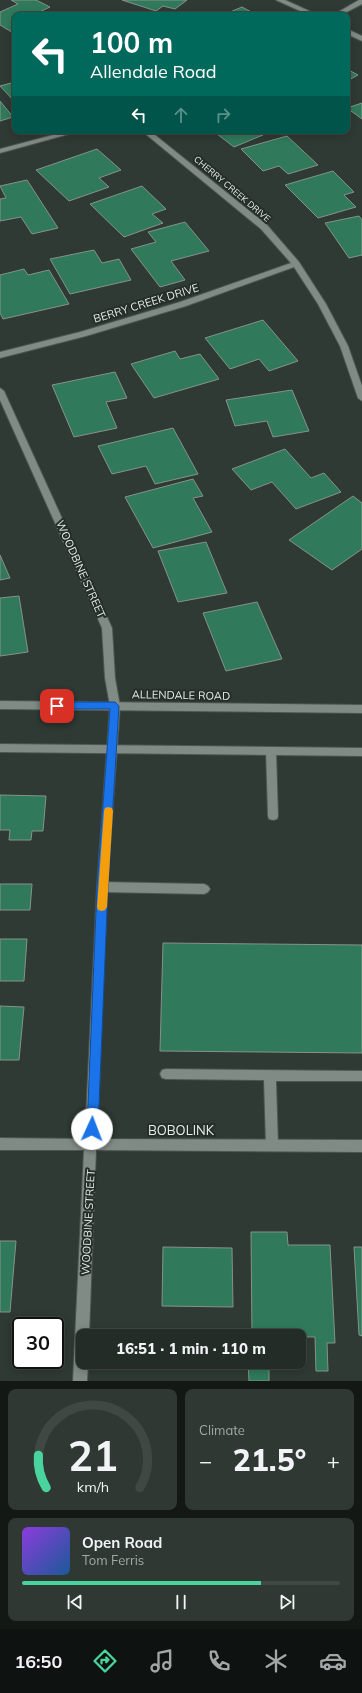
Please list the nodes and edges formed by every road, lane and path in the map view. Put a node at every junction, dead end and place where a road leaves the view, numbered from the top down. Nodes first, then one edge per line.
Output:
1 (279, 0) edge
2 (362, 2) edge
3 (308, 12) edge
4 (342, 12) edge
5 (350, 33) edge
6 (362, 39) edge
7 (65, 134) edge
8 (150, 134) edge
9 (0, 151) edge
10 (296, 264) junction
11 (0, 355) edge
12 (0, 391) edge
13 (362, 398) edge
14 (0, 705) edge
15 (115, 706) junction
16 (362, 709) edge
17 (0, 748) edge
18 (112, 749) junction
19 (271, 751) junction
20 (362, 752) edge
21 (273, 816) dead end
22 (102, 887) junction
23 (204, 888) dead end
24 (166, 1074) dead end
25 (270, 1075) junction
26 (362, 1076) edge
27 (0, 1144) edge
28 (92, 1144) junction
29 (272, 1146) junction
30 (362, 1146) edge
31 (80, 1381) edge

1 - 3 street
2 - 4 street
5 - 6 street
7 - 9 street
8 - 10 street, CHERRY CREEK DRIVE
10 - 11 street, BERRY CREEK DRIVE
10 - 13 street, CHERRY CREEK DRIVE
12 - 15 street, WOODBINE STREET
14 - 15 street, ALLENDALE ROAD
15 - 16 street, ALLENDALE ROAD
15 - 18 street, WOODBINE STREET
17 - 18 street
18 - 19 street
18 - 22 street, WOODBINE STREET
19 - 20 street
19 - 21 street
22 - 23 street
22 - 28 street, WOODBINE STREET
24 - 25 street
25 - 26 street
25 - 29 street
27 - 28 street, BOBOLINK
28 - 29 street, BOBOLINK
28 - 31 street, WOODBINE STREET
29 - 30 street, BOBOLINK

